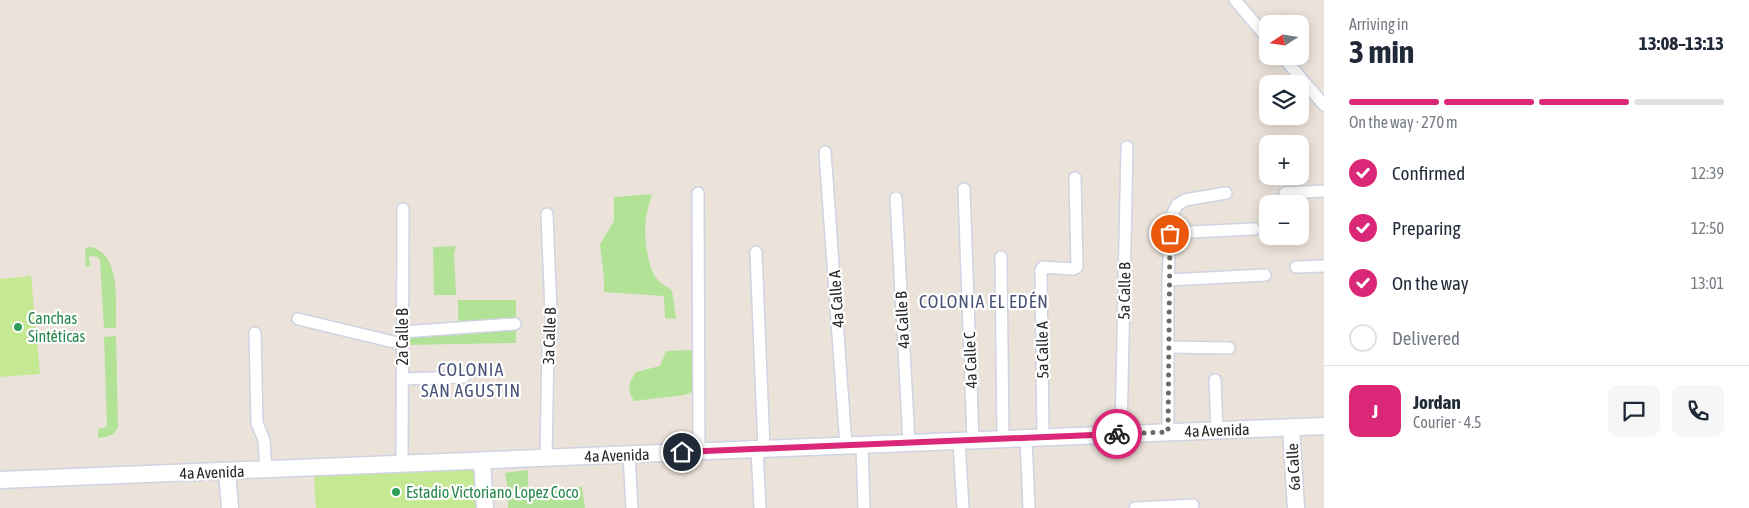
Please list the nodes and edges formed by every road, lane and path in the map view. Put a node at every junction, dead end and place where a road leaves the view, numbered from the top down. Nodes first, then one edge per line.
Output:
1 (1235, 0) edge
2 (1259, 28) edge
3 (1290, 65) edge
4 (1324, 105) edge
5 (1127, 148) dead end
6 (825, 152) dead end
7 (1075, 178) dead end
8 (964, 189) dead end
9 (1324, 191) edge
10 (698, 193) dead end
11 (1226, 193) dead end
12 (1285, 193) dead end
13 (896, 198) dead end
14 (403, 209) dead end
15 (547, 214) dead end
16 (1254, 229) dead end
17 (1170, 234) junction
18 (756, 252) dead end
19 (1002, 257) dead end
20 (1324, 266) edge
21 (1296, 267) dead end
22 (1266, 275) dead end
23 (1168, 280) junction
24 (298, 319) dead end
25 (515, 324) dead end
26 (256, 333) dead end
27 (402, 338) junction
28 (1168, 347) junction
29 (1229, 348) dead end
30 (464, 377) dead end
31 (402, 379) junction
32 (1215, 380) dead end
33 (1324, 426) edge
34 (1291, 427) junction
35 (1217, 430) junction
36 (1168, 432) junction
37 (1122, 434) junction
38 (1044, 437) junction
39 (1026, 438) junction
40 (1003, 439) junction
41 (966, 440) junction
42 (909, 443) junction
43 (854, 445) junction
44 (761, 449) junction
45 (699, 452) junction
46 (629, 455) junction
47 (546, 458) junction
48 (482, 461) junction
49 (402, 464) junction
50 (266, 470) junction
51 (227, 471) junction
52 (0, 480) edge
53 (1193, 505) dead end
54 (230, 508) edge
55 (485, 508) edge
56 (632, 508) edge
57 (760, 508) edge
58 (864, 508) edge
59 (962, 508) edge
60 (1030, 508) edge
61 (1135, 508) edge
62 (1296, 508) edge

1 - 2 street
3 - 4 street
5 - 37 street, 5a Calle B
6 - 43 street, 4a Calle A
7 - 38 street, 5a Calle A
8 - 41 street, 4a Calle C
9 - 12 street
10 - 45 street
11 - 17 street
13 - 42 street, 4a Calle B
14 - 27 street, 2a Calle B
15 - 47 street, 3a Calle B
16 - 17 street
17 - 23 street
18 - 44 street
19 - 40 street
20 - 21 street
22 - 23 street
23 - 28 street
24 - 27 street
25 - 27 street
26 - 50 street
27 - 31 street, 2a Calle B
28 - 29 street
28 - 36 street
30 - 31 street
31 - 49 street, 2a Calle B
32 - 35 street
33 - 34 street, 4a Avenida
34 - 35 street, 4a Avenida
34 - 62 street, 6a Calle
35 - 36 street, 4a Avenida
36 - 37 street, 4a Avenida
37 - 38 street, 4a Avenida
38 - 39 street, 4a Avenida
39 - 40 street, 4a Avenida
39 - 60 street
40 - 41 street, 4a Avenida
41 - 42 street, 4a Avenida
41 - 59 street, 4a Calle C
42 - 43 street, 4a Avenida
43 - 44 street, 4a Avenida
43 - 58 street, 4a Calle A
44 - 45 street, 4a Avenida
44 - 57 street
45 - 46 street, 4a Avenida
46 - 47 street, 4a Avenida
46 - 56 street
47 - 48 street, 4a Avenida
48 - 49 street, 4a Avenida
48 - 55 street
49 - 50 street, 4a Avenida
50 - 51 street, 4a Avenida
51 - 52 street, 4a Avenida
51 - 54 street
53 - 61 street

